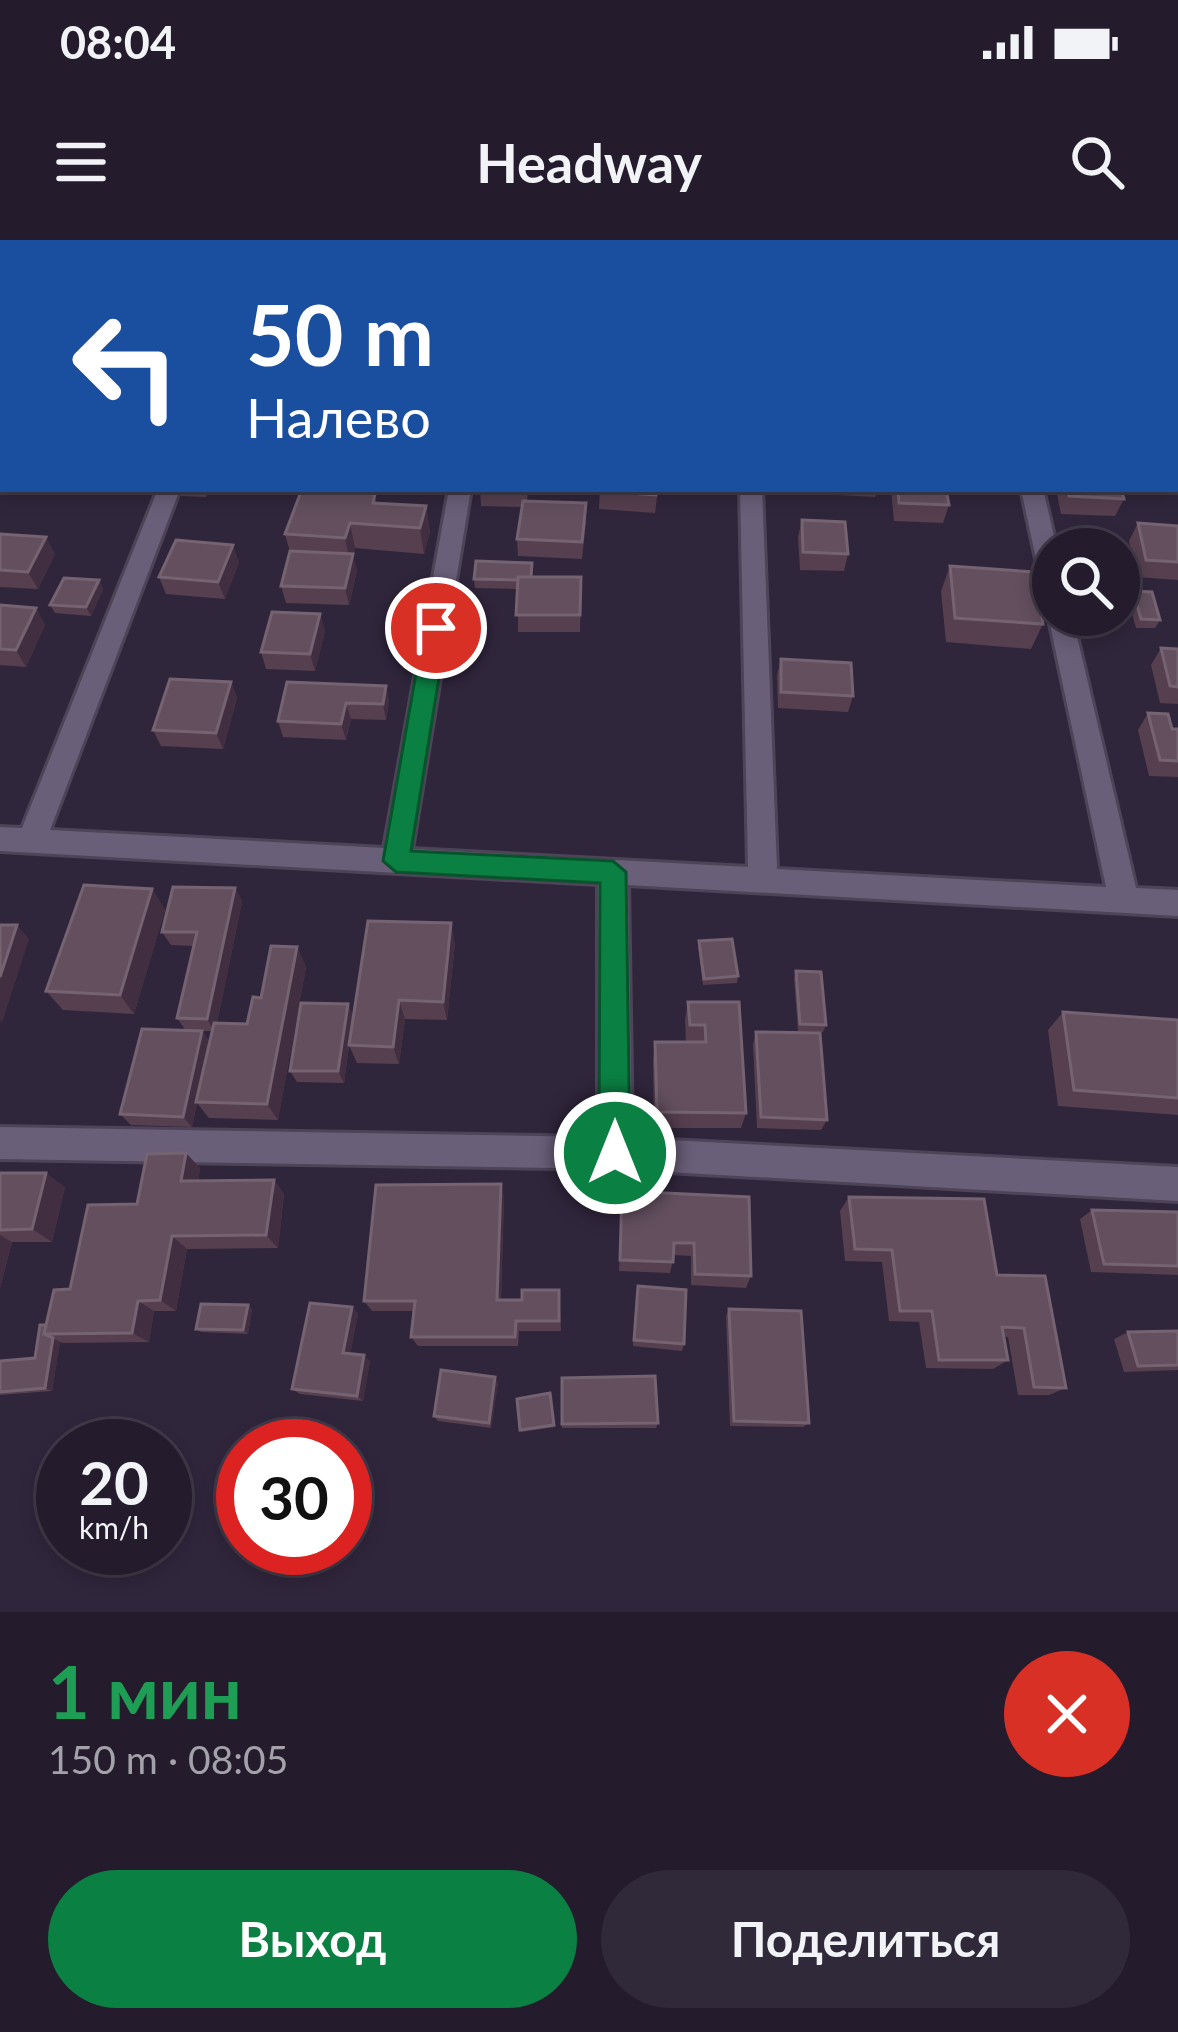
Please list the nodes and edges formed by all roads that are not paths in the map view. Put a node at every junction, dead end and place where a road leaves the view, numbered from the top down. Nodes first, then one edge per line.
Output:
1 (169, 492) edge
2 (459, 492) edge
3 (751, 492) edge
4 (1033, 492) edge
5 (1041, 528) edge
6 (1065, 636) edge
7 (15, 840) edge
8 (396, 861) junction
9 (613, 872) junction
10 (763, 881) junction
11 (1124, 900) junction
12 (1178, 903) edge
13 (0, 1143) edge
14 (615, 1153) junction
15 (1178, 1184) edge

1 - 7 street
2 - 8 street
3 - 10 street
4 - 5 street
6 - 11 street
7 - 8 street
8 - 9 street
9 - 10 street
9 - 14 street
10 - 11 street
11 - 12 street
13 - 14 street
14 - 15 street

